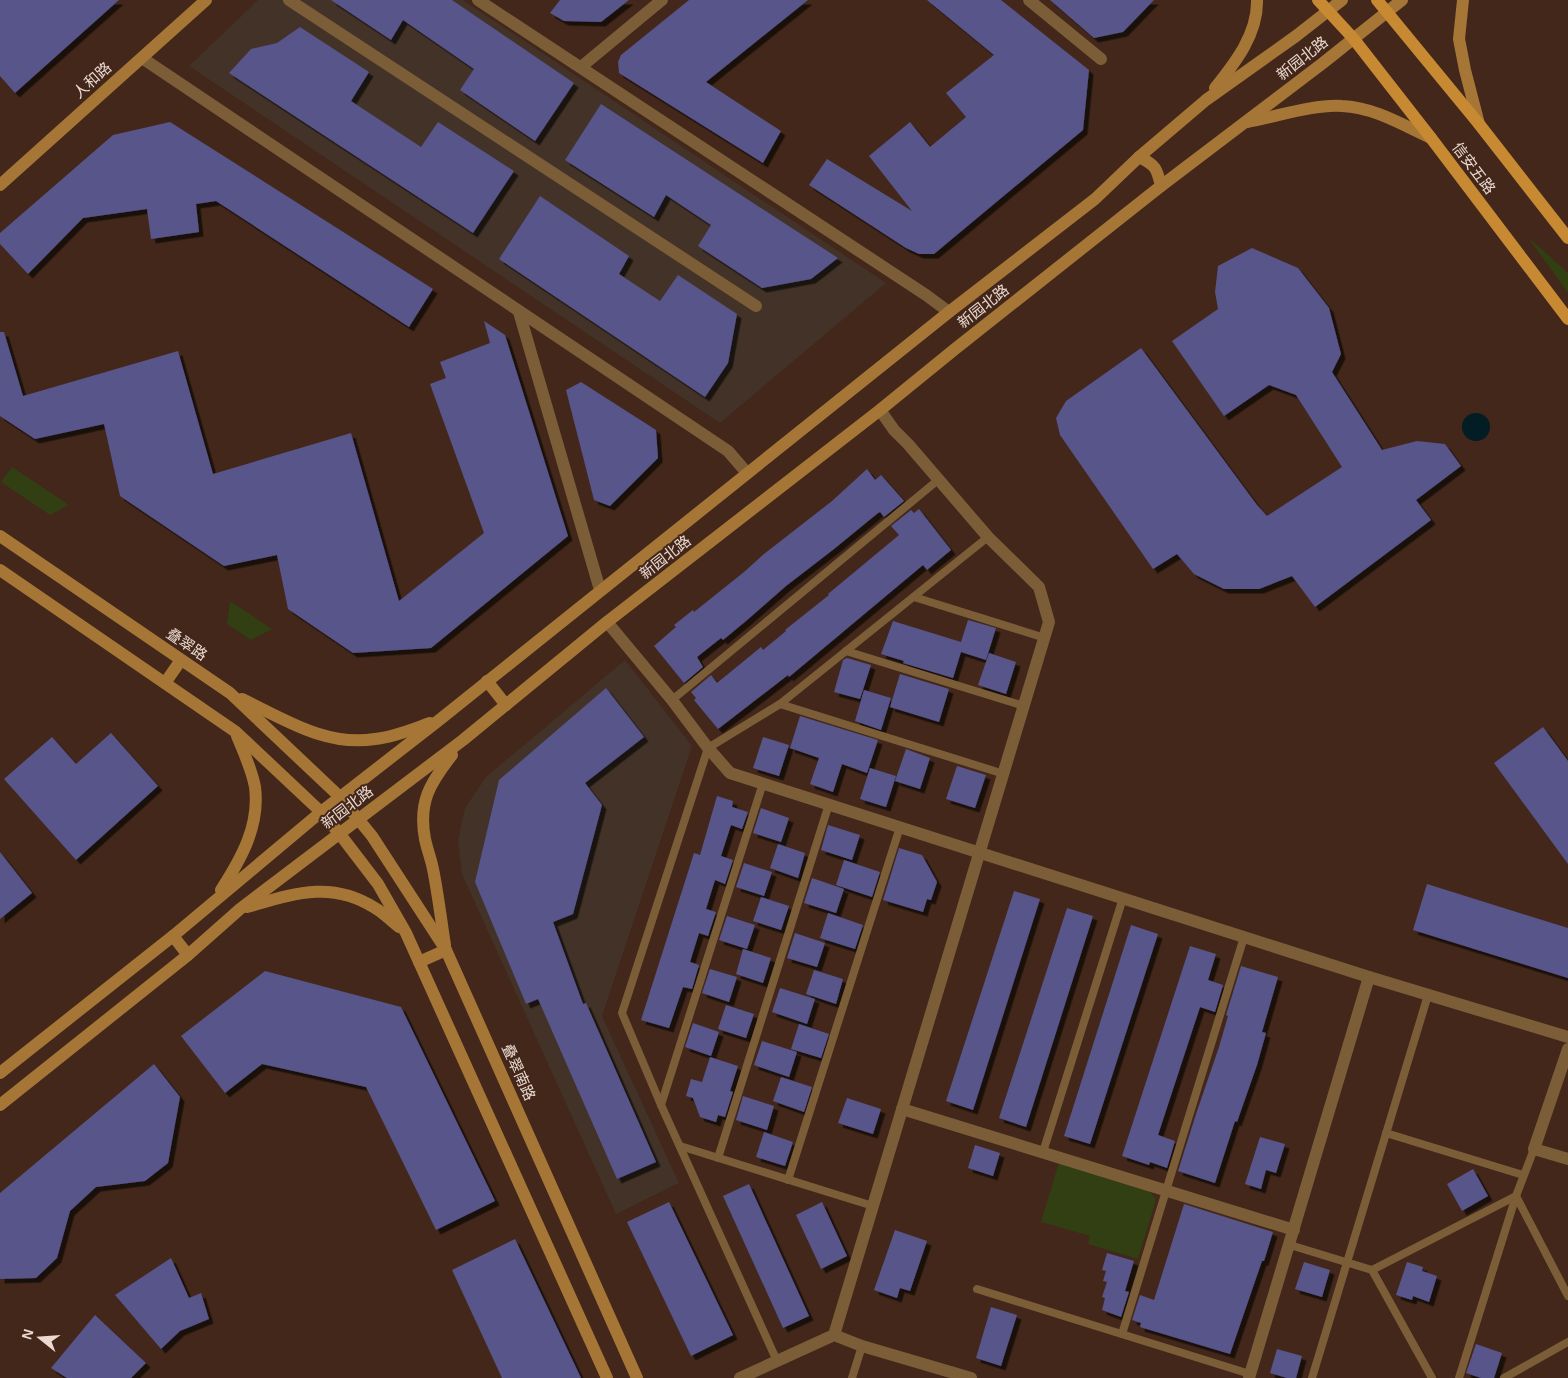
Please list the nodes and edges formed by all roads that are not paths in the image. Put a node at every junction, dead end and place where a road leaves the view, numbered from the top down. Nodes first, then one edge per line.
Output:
1 (206, 0) edge
2 (289, 0) edge
3 (478, 0) edge
4 (662, 0) edge
5 (1029, 0) edge
6 (1258, 0) edge
7 (1318, 0) edge
8 (1342, 0) edge
9 (1377, 0) edge
10 (1402, 0) edge
11 (1463, 0) edge
12 (1328, 10) junction
13 (1386, 12) junction
14 (1353, 38) junction
15 (142, 58) junction
16 (1101, 59) dead end
17 (581, 67) junction
18 (1206, 100) junction
19 (1245, 123) junction
20 (1479, 124) junction
21 (1431, 138) junction
22 (1139, 158) junction
23 (0, 185) edge
24 (1161, 186) junction
25 (1568, 238) edge
26 (756, 306) dead end
27 (519, 312) junction
28 (949, 312) junction
29 (1568, 319) edge
30 (880, 410) junction
31 (747, 474) junction
32 (938, 480) junction
33 (0, 536) edge
34 (988, 537) junction
35 (0, 570) edge
36 (600, 590) junction
37 (914, 596) junction
38 (607, 622) junction
39 (1045, 638) junction
40 (846, 651) junction
41 (181, 660) junction
42 (487, 681) junction
43 (165, 683) junction
44 (230, 693) junction
45 (672, 700) junction
46 (780, 704) junction
47 (506, 705) junction
48 (1024, 706) junction
49 (438, 721) junction
50 (236, 732) junction
51 (464, 740) junction
52 (708, 748) junction
53 (1004, 774) junction
54 (763, 783) junction
55 (340, 797) junction
56 (829, 804) junction
57 (321, 812) junction
58 (359, 819) junction
59 (900, 827) junction
60 (339, 833) junction
61 (980, 853) junction
62 (1123, 898) junction
63 (214, 901) junction
64 (240, 909) junction
65 (406, 933) junction
66 (174, 936) junction
67 (1244, 937) junction
68 (446, 950) junction
69 (188, 955) junction
70 (419, 962) junction
71 (1369, 977) junction
72 (1428, 995) junction
73 (1568, 1037) edge
74 (1568, 1048) edge
75 (0, 1073) edge
76 (661, 1105) junction
77 (0, 1106) edge
78 (902, 1109) junction
79 (1386, 1133) junction
80 (680, 1146) junction
81 (1534, 1148) junction
82 (1043, 1152) junction
83 (718, 1158) junction
84 (1568, 1159) edge
85 (1523, 1176) junction
86 (788, 1180) junction
87 (1166, 1190) junction
88 (1516, 1196) junction
89 (873, 1206) junction
90 (1294, 1230) junction
91 (1290, 1245) junction
92 (1346, 1262) junction
93 (1372, 1270) junction
94 (977, 1289) dead end
95 (1568, 1296) edge
96 (1122, 1334) junction
97 (834, 1335) junction
98 (1568, 1342) edge
99 (862, 1346) junction
100 (777, 1361) junction
101 (1250, 1376) edge
102 (607, 1378) edge
103 (637, 1378) edge
104 (740, 1378) edge
105 (852, 1378) edge
106 (971, 1378) edge
107 (1312, 1378) edge
108 (1432, 1378) edge
109 (1459, 1378) edge
110 (1504, 1378) edge

1 - 15 main road, 人和路
2 - 26 street
3 - 17 street
4 - 17 street
5 - 16 street
6 - 18 main road
7 - 12 main road, 信安五路
8 - 12 main road, 新园北路
9 - 13 main road, 信安五路
10 - 13 main road, 新园北路
11 - 20 main road
12 - 14 main road, 信安五路
12 - 18 main road, 新园北路
13 - 14 main road, 新园北路
13 - 20 main road, 信安五路
14 - 19 main road, 新园北路
14 - 21 main road, 信安五路
15 - 23 main road, 人和路
15 - 27 street
17 - 28 street
18 - 22 main road, 新园北路
19 - 21 main road
19 - 24 main road, 新园北路
20 - 25 main road, 信安五路
21 - 29 main road, 信安五路
22 - 24 main road
22 - 28 main road, 新园北路
24 - 30 main road, 新园北路
27 - 31 street
27 - 36 street
28 - 31 main road, 新园北路
30 - 32 street
30 - 38 main road, 新园北路
31 - 36 main road, 新园北路
32 - 34 street
32 - 45 lane
33 - 41 main road, 叠翠路
34 - 37 lane
34 - 39 street
35 - 43 main road
36 - 42 main road, 新园北路
37 - 39 lane
37 - 40 lane
38 - 45 street
38 - 47 main road, 新园北路
39 - 48 street
40 - 46 lane
40 - 48 lane
41 - 43 main road
41 - 44 main road, 叠翠路
42 - 47 main road
42 - 49 main road, 新园北路
43 - 50 main road
44 - 49 main road
44 - 55 main road, 叠翠路
45 - 52 street
46 - 52 lane
46 - 53 lane
47 - 51 main road, 新园北路
48 - 53 street
49 - 55 main road, 新园北路
50 - 57 main road
50 - 63 main road
51 - 58 main road, 新园北路
51 - 68 main road
52 - 54 street
52 - 76 lane
53 - 61 street
54 - 56 street
54 - 76 lane
55 - 57 main road, 新园北路
55 - 58 main road, 叠翠南路
56 - 59 street
56 - 83 lane
57 - 60 main road
57 - 63 main road, 新园北路
58 - 60 main road, 新园北路
58 - 68 main road, 叠翠南路
59 - 61 street
59 - 86 lane
60 - 64 main road, 新园北路
60 - 65 main road
61 - 62 street
61 - 78 street
62 - 67 street
62 - 82 lane
63 - 66 main road, 新园北路
64 - 65 main road
64 - 69 main road, 新园北路
65 - 70 main road
66 - 69 main road
66 - 75 main road, 新园北路
67 - 71 street
67 - 87 lane
68 - 70 main road
68 - 103 main road, 叠翠南路
69 - 77 main road, 新园北路
70 - 102 main road
71 - 72 street
71 - 90 street
72 - 73 street
72 - 79 lane
74 - 81 street
76 - 80 lane
78 - 82 street
78 - 89 street
79 - 85 lane
79 - 92 lane
80 - 83 lane
80 - 100 lane
81 - 84 street
81 - 85 lane
82 - 87 street
83 - 86 lane
85 - 88 lane
86 - 89 lane
87 - 90 street
87 - 96 lane
88 - 93 lane
88 - 95 lane
88 - 109 lane
89 - 97 street
90 - 91 street
91 - 92 lane
91 - 101 street
92 - 93 lane
92 - 107 lane
93 - 108 lane
94 - 96 lane
96 - 101 lane
97 - 99 street
97 - 100 street
98 - 110 lane
99 - 105 lane
99 - 106 street
100 - 104 street

